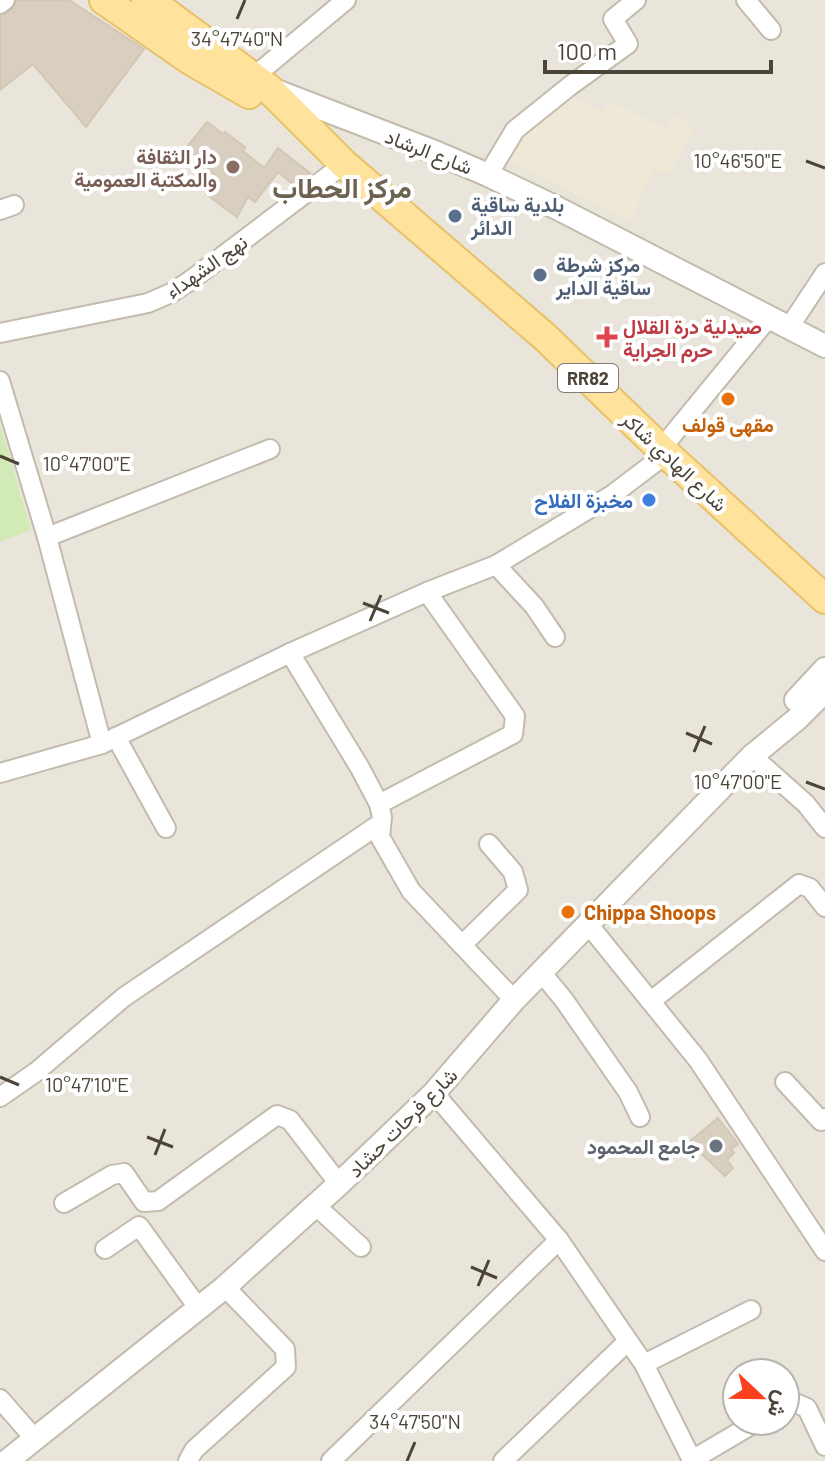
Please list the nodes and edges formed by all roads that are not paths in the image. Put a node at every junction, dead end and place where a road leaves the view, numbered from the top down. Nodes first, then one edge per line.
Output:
1 (5, 0) edge
2 (104, 0) edge
3 (146, 0) edge
4 (346, 0) edge
5 (636, 0) edge
6 (746, 0) edge
7 (0, 4) edge
8 (771, 30) dead end
9 (266, 95) junction
10 (321, 122) junction
11 (344, 164) junction
12 (488, 175) junction
13 (825, 273) edge
14 (780, 321) junction
15 (0, 333) edge
16 (825, 346) edge
17 (0, 381) edge
18 (270, 449) dead end
19 (663, 452) junction
20 (47, 537) junction
21 (496, 565) junction
22 (427, 592) junction
23 (825, 599) edge
24 (555, 637) dead end
25 (290, 653) junction
26 (825, 669) edge
27 (825, 691) edge
28 (109, 741) junction
29 (758, 751) junction
30 (0, 773) edge
31 (380, 814) junction
32 (166, 828) dead end
33 (825, 828) edge
34 (489, 844) dead end
35 (825, 907) edge
36 (588, 924) junction
37 (462, 945) junction
38 (541, 972) junction
39 (514, 1000) junction
40 (651, 1001) junction
41 (785, 1082) dead end
42 (434, 1093) junction
43 (0, 1097) edge
44 (640, 1117) dead end
45 (824, 1122) edge
46 (339, 1184) junction
47 (64, 1203) dead end
48 (315, 1205) junction
49 (559, 1240) junction
50 (361, 1247) dead end
51 (105, 1249) dead end
52 (825, 1251) edge
53 (225, 1287) junction
54 (199, 1309) junction
55 (751, 1310) dead end
56 (627, 1342) junction
57 (644, 1364) junction
58 (0, 1399) edge
59 (801, 1405) edge
60 (731, 1437) edge
61 (35, 1439) junction
62 (825, 1446) edge
63 (692, 1460) edge
64 (7, 1461) edge
65 (188, 1461) edge
66 (331, 1461) edge
67 (503, 1461) edge

1 - 7 street
2 - 9 main road, RR82
3 - 9 main road, RR82
4 - 9 street
5 - 12 street
6 - 8 street
9 - 10 main road, RR82
10 - 11 main road, RR82
10 - 12 street, شارع الرشاد
11 - 15 street, نهج الشهداء
11 - 19 main road, شارع الهادي شاكر / RR82
12 - 14 street, شارع الرشاد
13 - 14 street
14 - 16 street, شارع الرشاد
14 - 19 street
17 - 20 street
18 - 20 street
19 - 21 street
19 - 23 main road, شارع الهادي شاكر / RR82
20 - 28 street
21 - 22 street
21 - 24 street
22 - 25 street
22 - 31 street
25 - 28 street
25 - 31 street
26 - 29 street, شارع فرحات حشاد
27 - 29 street, شارع فرحات حشاد
28 - 30 street
28 - 32 street
29 - 33 street
29 - 36 street, شارع فرحات حشاد
31 - 37 street
31 - 43 street
34 - 37 street
35 - 40 street
36 - 38 street, شارع فرحات حشاد
36 - 40 street
37 - 39 street
38 - 39 street, شارع فرحات حشاد
38 - 44 street
39 - 42 street, شارع فرحات حشاد
40 - 52 street
41 - 45 street
42 - 46 street, شارع فرحات حشاد
42 - 49 street
46 - 47 street
46 - 48 street, شارع فرحات حشاد
48 - 50 street
48 - 53 street, شارع فرحات حشاد
49 - 56 street
49 - 66 street
51 - 54 street
53 - 54 street, شارع فرحات حشاد
53 - 65 street
54 - 61 street, شارع فرحات حشاد
55 - 57 street
56 - 57 street
56 - 67 street
57 - 63 street
58 - 61 street
59 - 62 street
60 - 63 street
61 - 64 street, شارع فرحات حشاد

